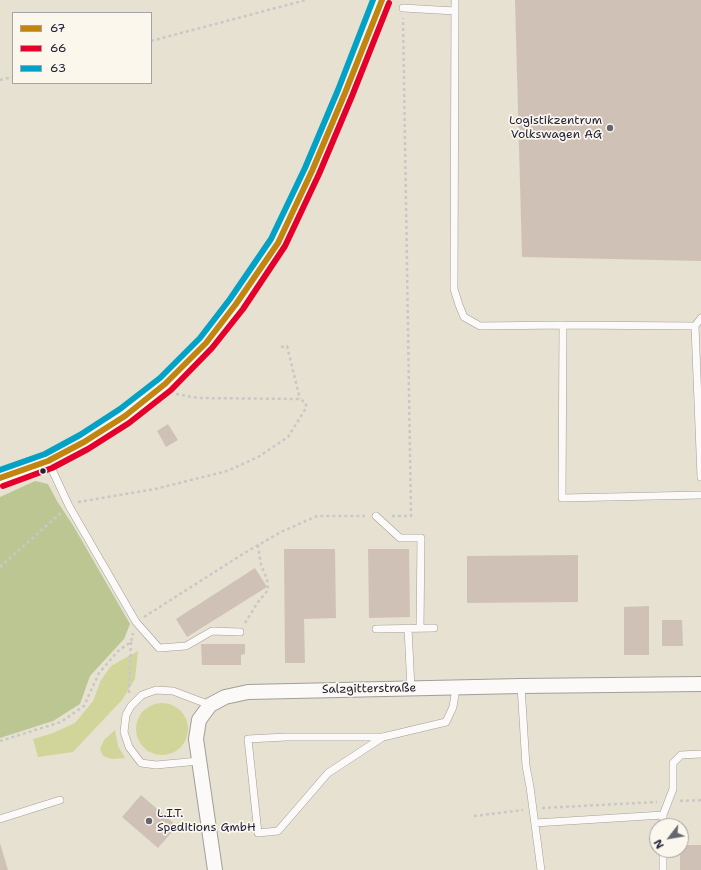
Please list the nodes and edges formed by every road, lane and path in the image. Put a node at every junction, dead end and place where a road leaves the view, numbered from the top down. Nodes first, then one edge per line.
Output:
1 (306, 0) edge
2 (382, 0) edge
3 (456, 0) edge
4 (403, 8) joint
5 (455, 11) junction
6 (152, 40) edge
7 (12, 77) edge
8 (0, 80) edge
9 (701, 318) edge
10 (563, 326) junction
11 (695, 326) junction
12 (281, 347) dead end
13 (165, 384) junction
14 (300, 399) junction
15 (48, 461) junction
16 (701, 477) edge
17 (0, 478) edge
18 (701, 495) edge
19 (69, 506) junction
20 (376, 516) junction
21 (258, 545) junction
22 (0, 567) edge
23 (136, 622) junction
24 (408, 628) junction
25 (420, 628) junction
26 (434, 628) dead end
27 (376, 629) dead end
28 (240, 632) joint
29 (131, 642) junction
30 (701, 684) edge
31 (521, 686) junction
32 (456, 688) junction
33 (411, 689) junction
34 (131, 706) junction
35 (210, 706) junction
36 (383, 737) junction
37 (0, 741) edge
38 (701, 754) edge
39 (199, 761) junction
40 (60, 800) dead end
41 (701, 800) edge
42 (668, 802) junction
43 (533, 809) junction
44 (663, 815) joint
45 (474, 816) dead end
46 (0, 819) edge
47 (535, 823) junction
48 (663, 858) edge
49 (215, 870) edge
50 (541, 870) edge
51 (664, 870) edge

1 - 6 path
2 - 13 street
3 - 5 lane
4 - 5 lane
4 - 20 path
5 - 10 lane
7 - 8 path
9 - 11 lane
10 - 11 lane
10 - 18 lane
11 - 16 lane
12 - 14 path
13 - 14 path
13 - 15 street
14 - 19 path
15 - 17 street
15 - 19 lane
19 - 22 path
19 - 23 lane
20 - 21 path
20 - 25 lane
21 - 23 path
21 - 28 path
23 - 28 lane
23 - 29 path
24 - 25 lane
24 - 27 lane
24 - 33 lane
25 - 26 lane
29 - 34 path
29 - 37 path
30 - 31 street, Salzgitterstraße
31 - 32 street, Salzgitterstraße
31 - 43 lane
32 - 33 street, Salzgitterstraße
32 - 36 lane
33 - 35 street, Salzgitterstraße
34 - 35 lane
34 - 39 lane
35 - 39 street, Salzgitterstraße
36 - 36 lane
38 - 42 lane
39 - 49 street, Salzgitterstraße
40 - 46 lane
41 - 42 path
42 - 43 path
42 - 44 lane
43 - 45 path
43 - 47 lane
44 - 47 lane
47 - 50 lane
48 - 51 lane

